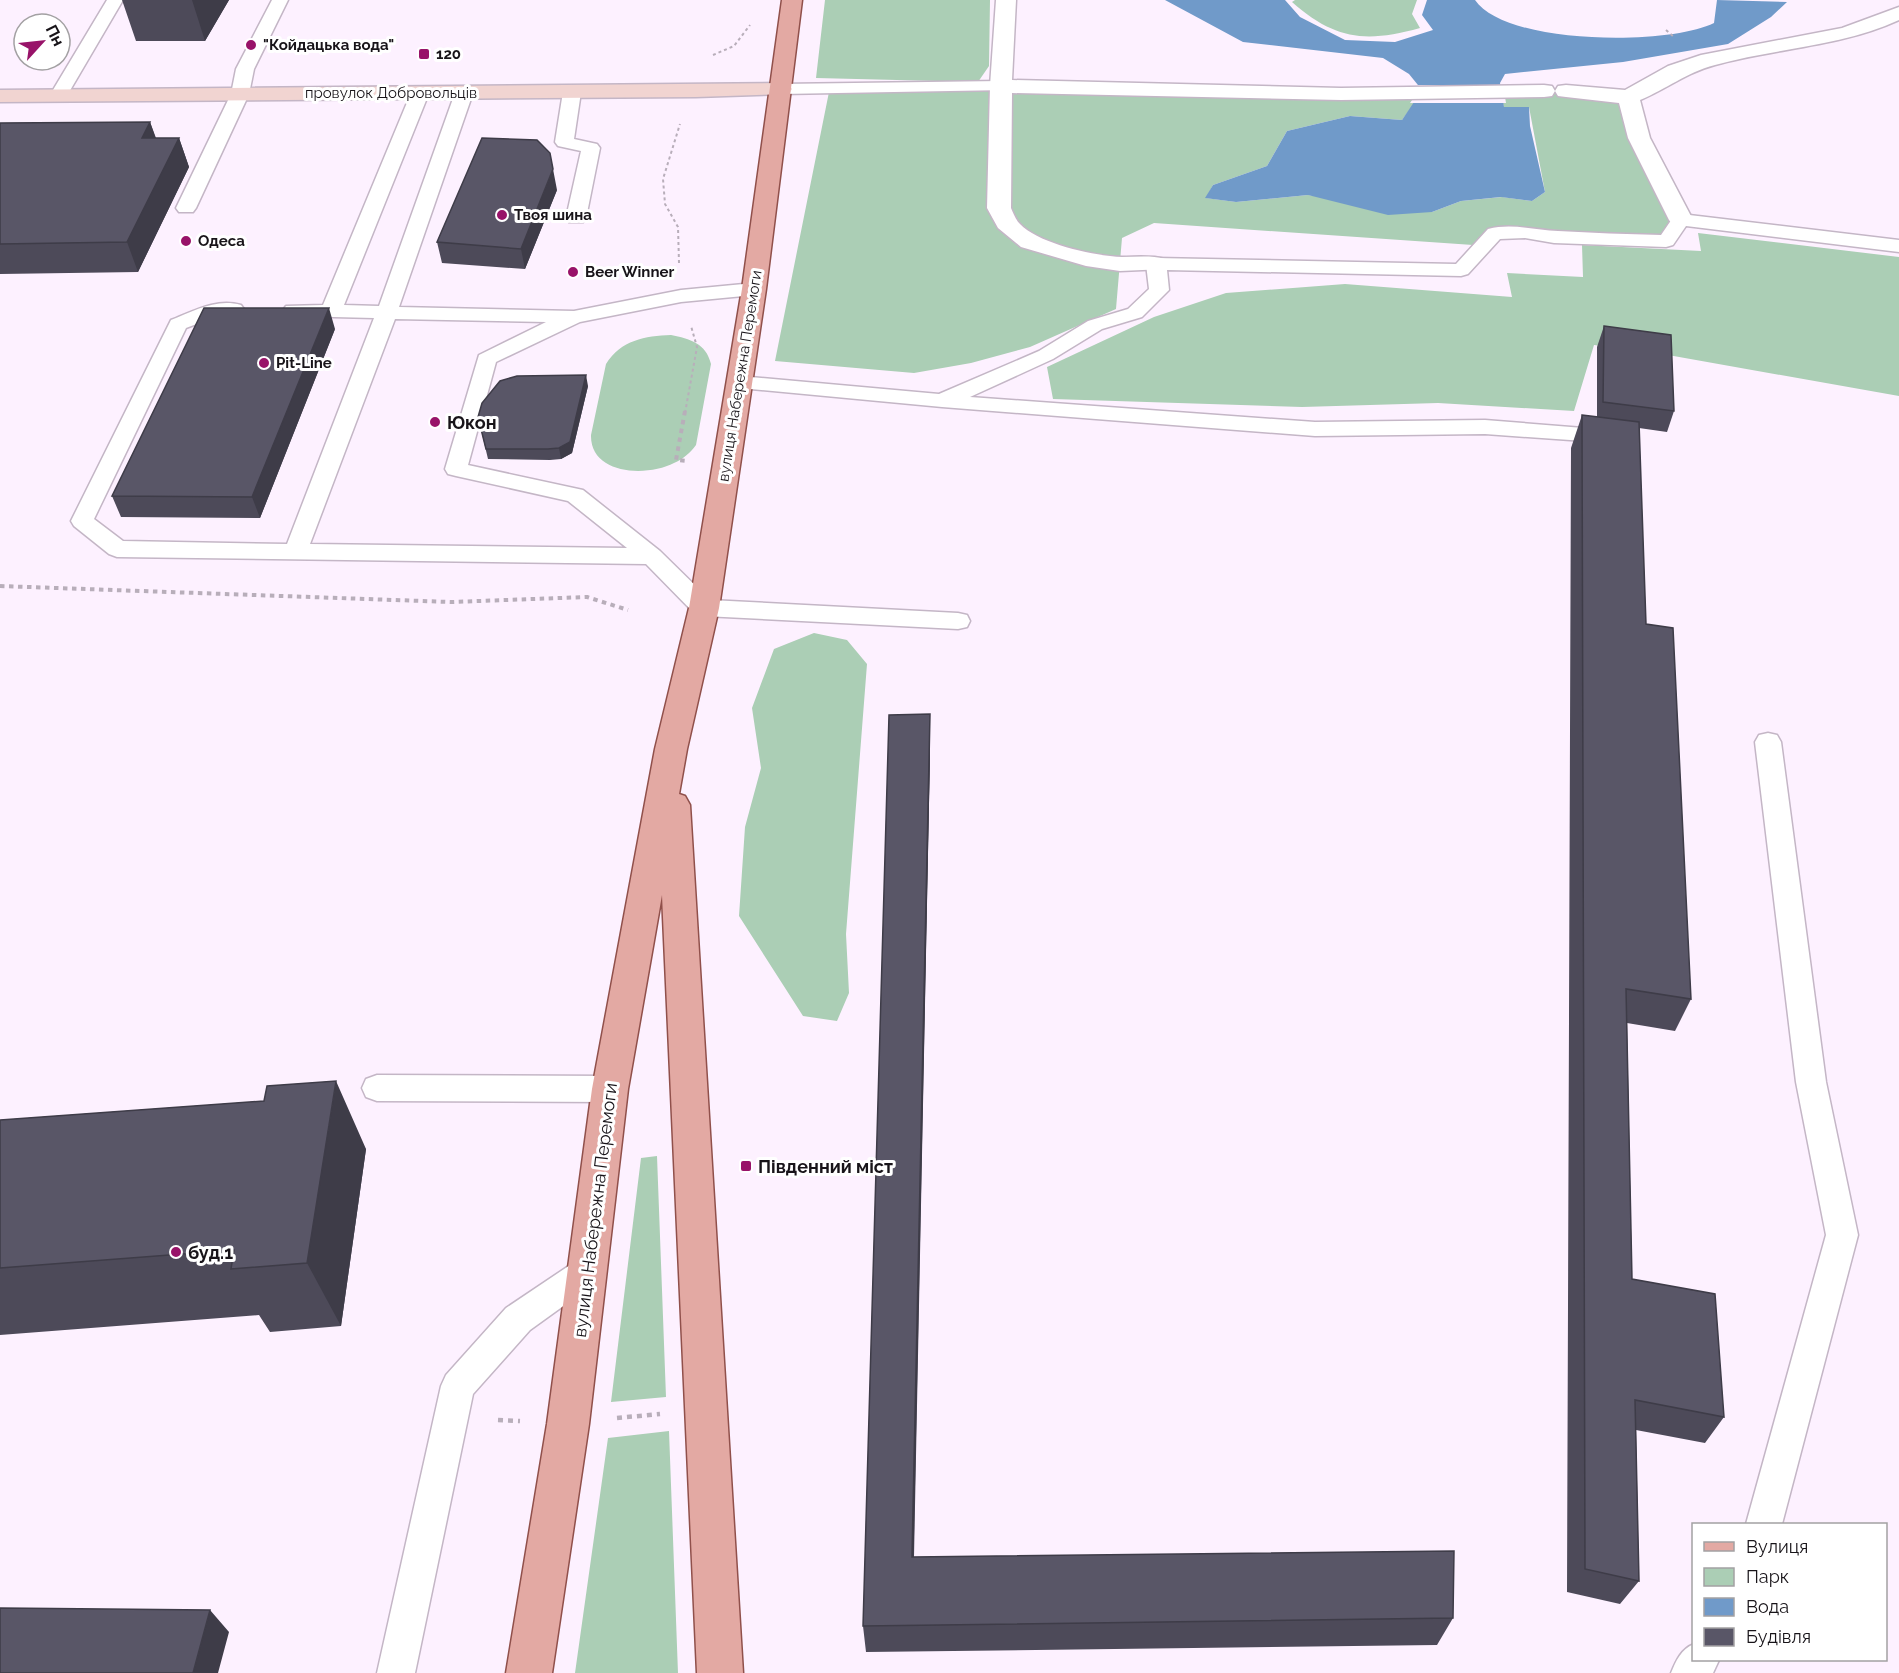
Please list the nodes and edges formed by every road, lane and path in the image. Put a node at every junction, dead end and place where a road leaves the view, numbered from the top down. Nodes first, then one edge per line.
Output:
1 (115, 0) edge
2 (280, 0) edge
3 (792, 0) edge
4 (1006, 0) edge
5 (1899, 13) edge
6 (754, 20) dead end
7 (713, 55) dead end
8 (1001, 86) junction
9 (781, 89) junction
10 (1544, 91) dead end
11 (1566, 91) dead end
12 (572, 92) junction
13 (420, 93) junction
14 (464, 93) junction
15 (240, 94) junction
16 (59, 95) junction
17 (0, 96) edge
18 (1628, 97) junction
19 (681, 120) dead end
20 (186, 208) dead end
21 (576, 218) dead end
22 (1681, 220) junction
23 (1899, 246) edge
24 (1156, 264) junction
25 (754, 289) junction
26 (681, 296) junction
27 (251, 309) edge
28 (274, 310) edge
29 (331, 311) junction
30 (387, 312) junction
31 (574, 316) junction
32 (740, 382) junction
33 (942, 401) junction
34 (1631, 437) edge
35 (727, 463) junction
36 (296, 551) junction
37 (652, 556) junction
38 (0, 586) edge
39 (704, 608) junction
40 (628, 610) dead end
41 (958, 621) dead end
42 (1768, 742) dead end
43 (671, 749) junction
44 (377, 1088) dead end
45 (610, 1089) junction
46 (587, 1271) junction
47 (1764, 1523) edge
48 (396, 1673) edge
49 (529, 1673) edge
50 (720, 1673) edge

1 - 16 lane
2 - 15 lane
3 - 9 main road, вулиця Набережна Перемоги
4 - 8 street
5 - 18 street
6 - 7 path
8 - 9 lane
8 - 10 street
8 - 24 street
9 - 12 main road, провулок Добровольців
9 - 25 main road, вулиця Набережна Перемоги
11 - 18 street
12 - 14 main road, провулок Добровольців
12 - 21 lane
13 - 14 main road, провулок Добровольців
13 - 15 main road, провулок Добровольців
13 - 29 lane
14 - 30 lane
15 - 16 main road, провулок Добровольців
15 - 20 lane
16 - 17 main road, провулок Добровольців
18 - 22 street
19 - 26 path
22 - 23 lane
22 - 24 lane
24 - 33 lane
25 - 26 lane
25 - 32 main road, вулиця Набережна Перемоги
26 - 31 lane
26 - 35 path
27 - 36 lane
28 - 29 lane
29 - 30 lane
30 - 31 lane
30 - 36 lane
31 - 37 lane
32 - 33 lane
32 - 35 main road, вулиця Набережна Перемоги
33 - 34 lane
35 - 39 main road, вулиця Набережна Перемоги
36 - 37 lane
37 - 39 lane
38 - 40 path
39 - 41 lane
39 - 43 main road, вулиця Набережна Перемоги
42 - 47 lane
43 - 45 main road, вулиця Набережна Перемоги
43 - 50 main road, вулиця Набережна Перемоги
44 - 45 lane
45 - 46 main road, вулиця Набережна Перемоги
46 - 48 lane
46 - 49 main road, вулиця Набережна Перемоги

